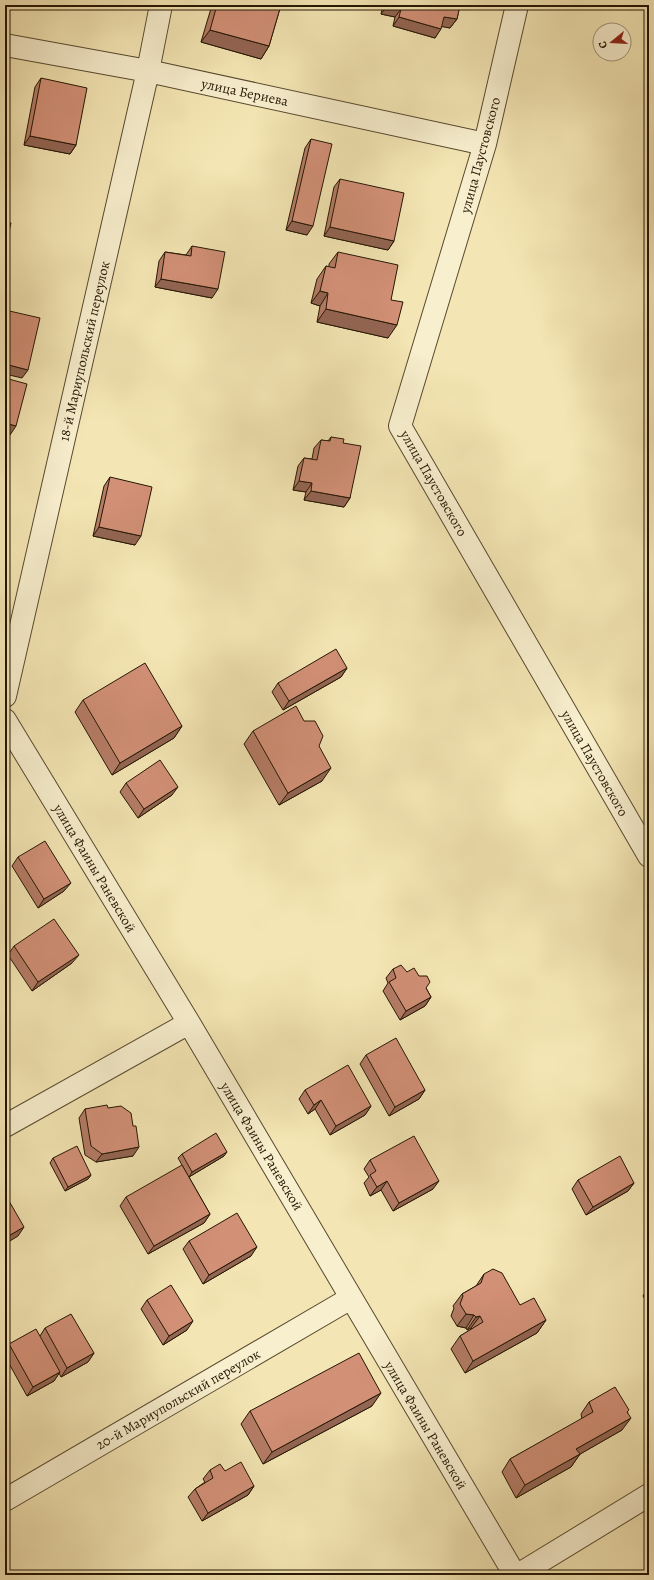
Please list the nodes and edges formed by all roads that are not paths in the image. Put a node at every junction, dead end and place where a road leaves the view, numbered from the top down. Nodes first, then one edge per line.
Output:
1 (160, 5) edge
2 (518, 5) edge
3 (5, 45) edge
4 (148, 71) junction
5 (484, 144) junction
6 (5, 696) edge
7 (5, 720) edge
8 (649, 856) edge
9 (189, 1023) junction
10 (5, 1126) edge
11 (351, 1298) junction
12 (649, 1495) edge
13 (5, 1500) edge
14 (514, 1575) edge
15 (518, 1575) edge

1 - 4 street, 18-й Мариупольский переулок
2 - 5 street, улица Паустовского
3 - 4 street, улица Бериева
4 - 5 street, улица Бериева
4 - 6 street, 18-й Мариупольский переулок
5 - 8 street, улица Паустовского
7 - 9 street, улица Фаины Раневской
9 - 10 street
9 - 11 street, улица Фаины Раневской
11 - 13 street, 20-й Мариупольский переулок
11 - 14 street, улица Фаины Раневской
12 - 15 street

